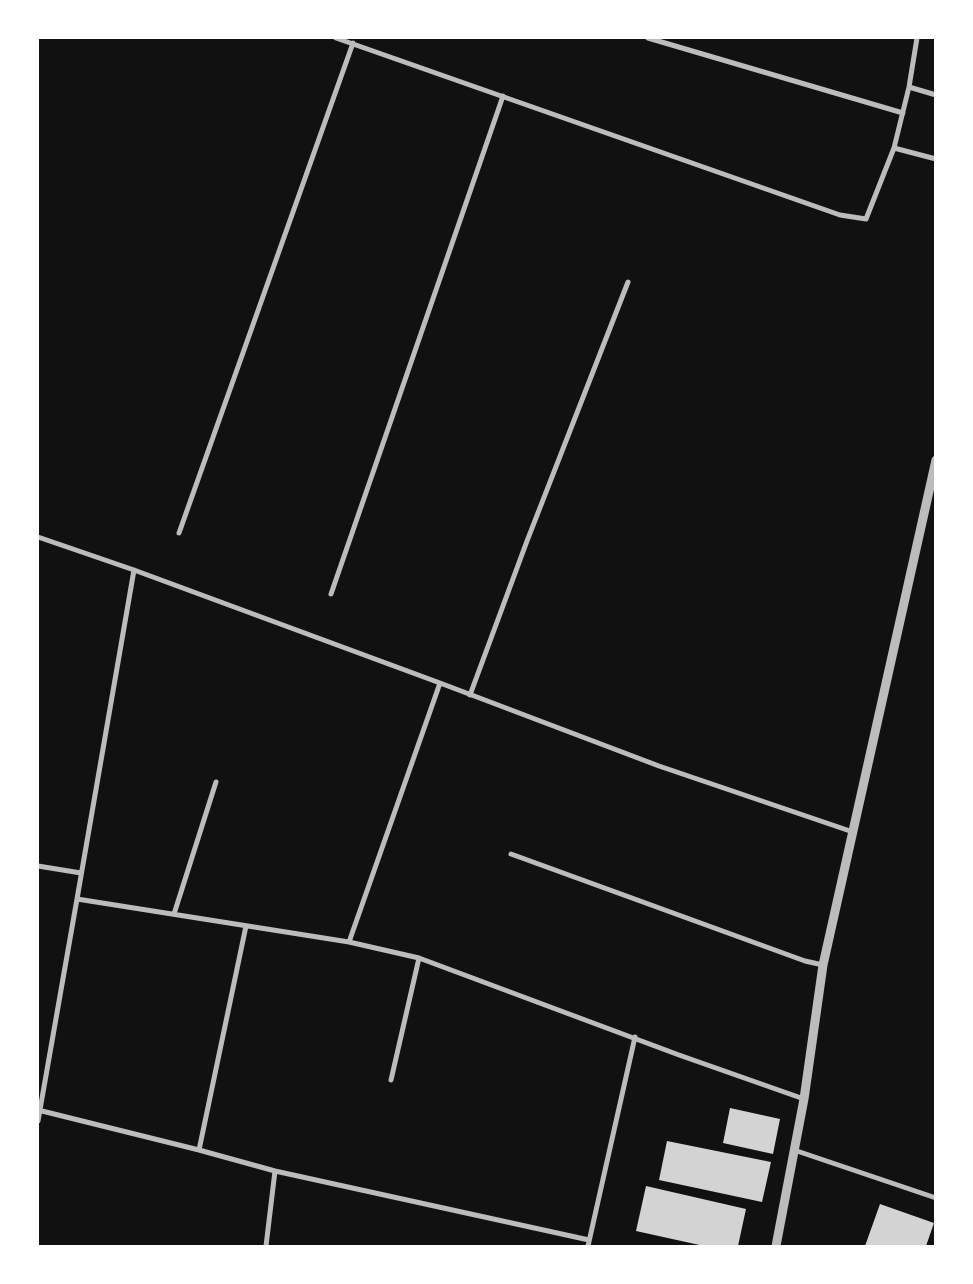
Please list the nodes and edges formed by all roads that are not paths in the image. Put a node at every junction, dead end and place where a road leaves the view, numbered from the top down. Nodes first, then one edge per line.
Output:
1 (336, 38) edge
2 (648, 38) edge
3 (917, 38) edge
4 (353, 43) junction
5 (909, 87) junction
6 (936, 95) edge
7 (503, 96) junction
8 (903, 113) junction
9 (894, 148) junction
10 (936, 159) edge
11 (628, 282) dead end
12 (936, 460) edge
13 (179, 533) dead end
14 (38, 537) edge
15 (134, 570) junction
16 (331, 594) dead end
17 (440, 683) junction
18 (470, 695) junction
19 (216, 782) dead end
20 (853, 832) junction
21 (511, 854) dead end
22 (38, 866) edge
23 (81, 873) junction
24 (77, 899) junction
25 (174, 914) junction
26 (246, 926) junction
27 (349, 942) junction
28 (419, 958) junction
29 (823, 965) junction
30 (634, 1038) junction
31 (391, 1080) dead end
32 (804, 1099) junction
33 (38, 1110) edge
34 (38, 1121) edge
35 (199, 1150) junction
36 (794, 1150) junction
37 (275, 1171) junction
38 (936, 1198) edge
39 (588, 1243) edge
40 (266, 1246) edge
41 (776, 1246) edge

1 - 4 street
2 - 8 street
3 - 5 street
4 - 7 street
4 - 13 street
5 - 6 street
5 - 8 street
7 - 9 street
7 - 16 street
8 - 9 street
9 - 10 street
11 - 18 street
12 - 20 street
14 - 15 street
15 - 17 street
15 - 23 street
17 - 18 street
17 - 27 street
18 - 20 street
19 - 25 street
20 - 29 street
21 - 29 street
22 - 23 street
23 - 24 street
24 - 25 street
24 - 33 street
25 - 26 street
26 - 27 street
26 - 35 street
27 - 28 street
28 - 30 street
28 - 31 street
29 - 32 street
30 - 32 street
30 - 39 street
32 - 36 street
33 - 34 street
33 - 35 street
35 - 37 street
36 - 38 street
36 - 41 street
37 - 39 street
37 - 40 street

